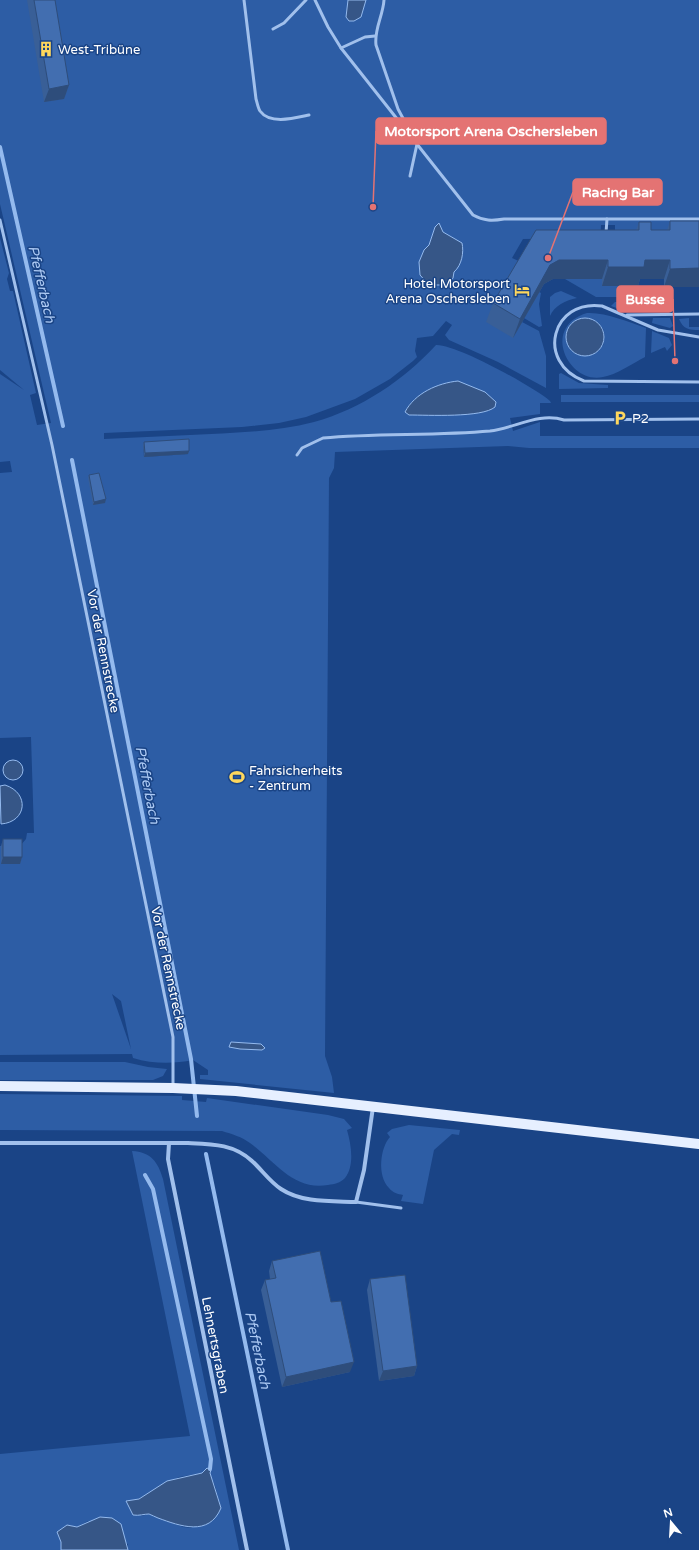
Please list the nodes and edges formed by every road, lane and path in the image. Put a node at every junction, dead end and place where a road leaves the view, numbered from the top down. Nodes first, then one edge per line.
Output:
1 (244, 0) edge
2 (306, 0) edge
3 (316, 0) edge
4 (384, 0) edge
5 (273, 30) dead end
6 (375, 36) junction
7 (341, 48) junction
8 (309, 115) dead end
9 (417, 144) junction
10 (410, 176) dead end
11 (607, 219) junction
12 (699, 219) edge
13 (0, 220) edge
14 (606, 239) edge
15 (699, 314) edge
16 (625, 315) junction
17 (699, 337) edge
18 (699, 382) edge
19 (699, 419) edge
20 (297, 455) dead end
21 (0, 1086) edge
22 (173, 1088) junction
23 (373, 1106) junction
24 (0, 1143) edge
25 (169, 1143) junction
26 (699, 1144) edge
27 (356, 1202) junction
28 (401, 1208) dead end
29 (248, 1550) edge

1 - 8 lane
2 - 5 lane
3 - 7 lane
4 - 6 lane
6 - 7 lane
6 - 9 lane
7 - 9 lane
9 - 10 lane
9 - 11 lane
11 - 12 lane
11 - 14 lane
13 - 22 lane, Vor der Rennstrecke
15 - 16 lane
16 - 17 lane
16 - 18 lane
19 - 20 lane
21 - 22 main road
22 - 23 main road
23 - 26 main road
23 - 27 street
24 - 25 street
25 - 27 street
25 - 29 street, Lehnertsgraben
27 - 28 lane

